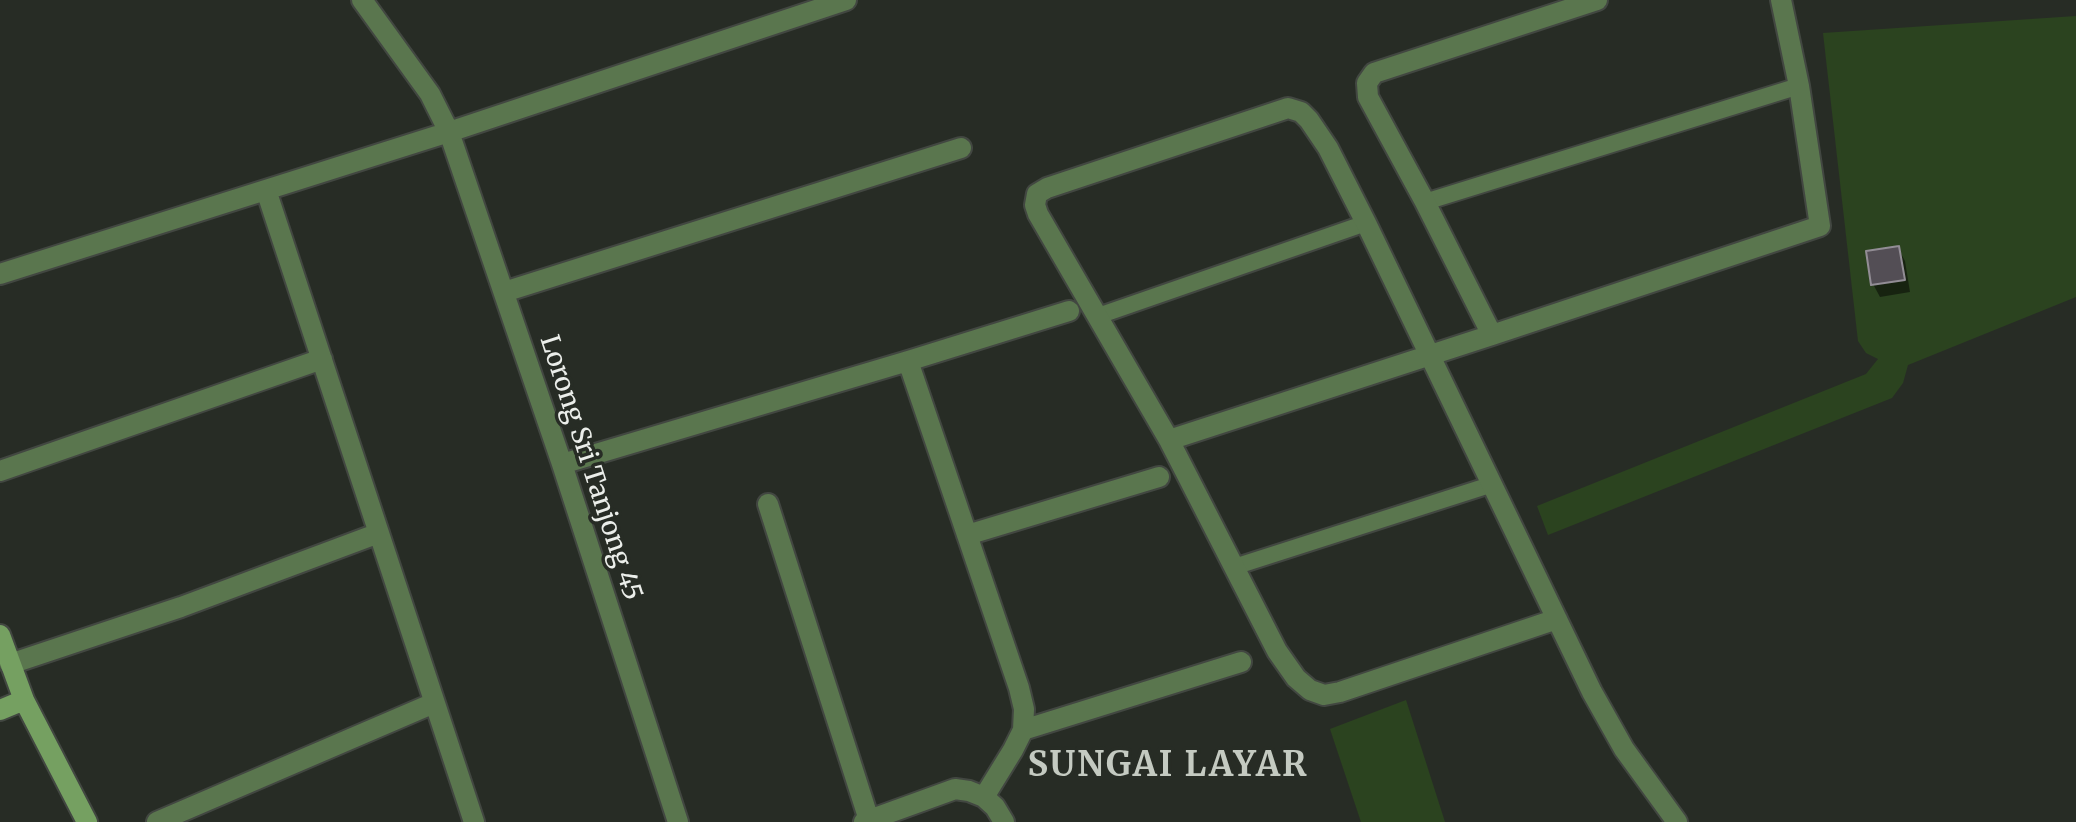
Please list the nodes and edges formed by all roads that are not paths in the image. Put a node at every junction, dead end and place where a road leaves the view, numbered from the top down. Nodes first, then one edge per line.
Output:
1 (362, 0) edge
2 (846, 0) edge
3 (1597, 0) edge
4 (1781, 0) edge
5 (1799, 86) junction
6 (449, 132) junction
7 (961, 148) dead end
8 (266, 190) junction
9 (1425, 202) junction
10 (1366, 223) junction
11 (0, 274) edge
12 (504, 292) junction
13 (1069, 311) dead end
14 (1098, 316) junction
15 (1492, 335) junction
16 (1430, 356) junction
17 (322, 359) junction
18 (908, 361) junction
19 (1169, 440) junction
20 (562, 464) junction
21 (0, 471) edge
22 (1159, 477) dead end
23 (1493, 484) junction
24 (768, 504) dead end
25 (379, 533) junction
26 (967, 535) junction
27 (1234, 567) junction
28 (1557, 619) junction
29 (0, 635) edge
30 (1241, 662) dead end
31 (10, 664) junction
32 (24, 700) junction
33 (434, 703) junction
34 (0, 710) edge
35 (1023, 730) junction
36 (984, 797) junction
37 (867, 821) edge
38 (87, 822) edge
39 (157, 822) edge
40 (474, 822) edge
41 (678, 822) edge
42 (1004, 822) edge
43 (1677, 822) edge

1 - 6 street, Lorong Sri Tanjong 45
2 - 6 street
3 - 9 street
4 - 5 street
5 - 9 lane
5 - 15 street
6 - 8 street
6 - 12 street, Lorong Sri Tanjong 45
7 - 12 street
8 - 11 street
8 - 17 street
9 - 15 street
10 - 14 lane
10 - 14 street
10 - 16 street
12 - 20 street, Lorong Sri Tanjong 45
13 - 18 street
14 - 19 street
15 - 16 street
16 - 19 street
16 - 23 street
17 - 21 street
17 - 25 street
18 - 20 street
18 - 26 street
19 - 27 street
20 - 41 street, Lorong Sri Tanjong 45
22 - 26 street
23 - 27 lane
23 - 28 street
24 - 37 street
25 - 31 street
25 - 33 street
26 - 35 street
27 - 28 street
28 - 43 street
29 - 31 main road
30 - 35 street
31 - 32 main road
32 - 34 main road
32 - 38 main road
33 - 39 street
33 - 40 street
35 - 36 street
36 - 37 street
36 - 42 street

